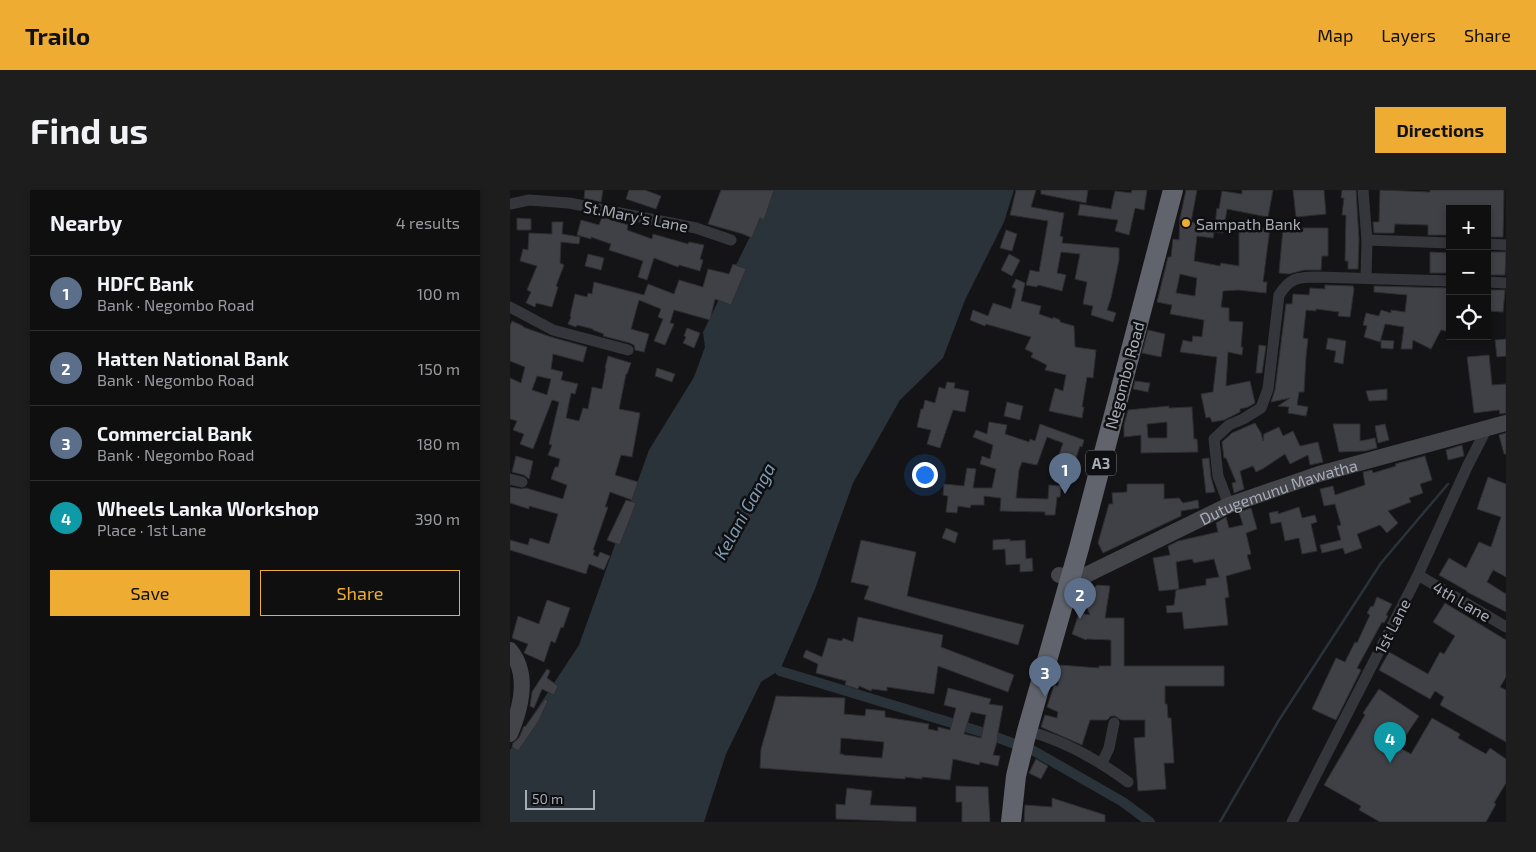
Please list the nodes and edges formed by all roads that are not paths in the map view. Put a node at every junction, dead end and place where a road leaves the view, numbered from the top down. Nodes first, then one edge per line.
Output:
1 (1162, 190) edge
2 (1173, 190) edge
3 (1363, 190) edge
4 (510, 204) edge
5 (731, 240) dead end
6 (1366, 240) junction
7 (1446, 243) edge
8 (1491, 244) edge
9 (1506, 245) edge
10 (1366, 278) junction
11 (1446, 281) edge
12 (1491, 282) edge
13 (1506, 283) edge
14 (510, 307) edge
15 (628, 350) dead end
16 (1506, 422) edge
17 (1487, 428) junction
18 (510, 479) edge
19 (522, 482) dead end
20 (1229, 505) junction
21 (1418, 575) junction
22 (1065, 576) junction
23 (1506, 627) edge
24 (510, 650) edge
25 (1114, 724) dead end
26 (510, 734) edge
27 (1020, 740) junction
28 (1102, 763) junction
29 (1128, 782) dead end
30 (1000, 822) edge
31 (1011, 822) edge
32 (1292, 822) edge

1 - 22 highway, Negombo Road / A3
2 - 22 highway, Negombo Road / A3
3 - 6 street
4 - 5 street, St.Mary's Lane
6 - 7 street
6 - 10 street
8 - 9 street
10 - 11 street
10 - 20 street
12 - 13 street
14 - 15 street
16 - 17 street, Dutugemunu Mawatha
17 - 20 street, Dutugemunu Mawatha
17 - 21 street, 1st Lane
18 - 19 street
20 - 22 street, Dutugemunu Mawatha
21 - 23 street, 4th Lane
21 - 32 street, 1st Lane
22 - 27 highway, Negombo Road / A3
24 - 26 street
25 - 28 street
27 - 28 street
27 - 30 highway, Negombo Road / A3
27 - 31 highway, Negombo Road / A3
28 - 29 street

